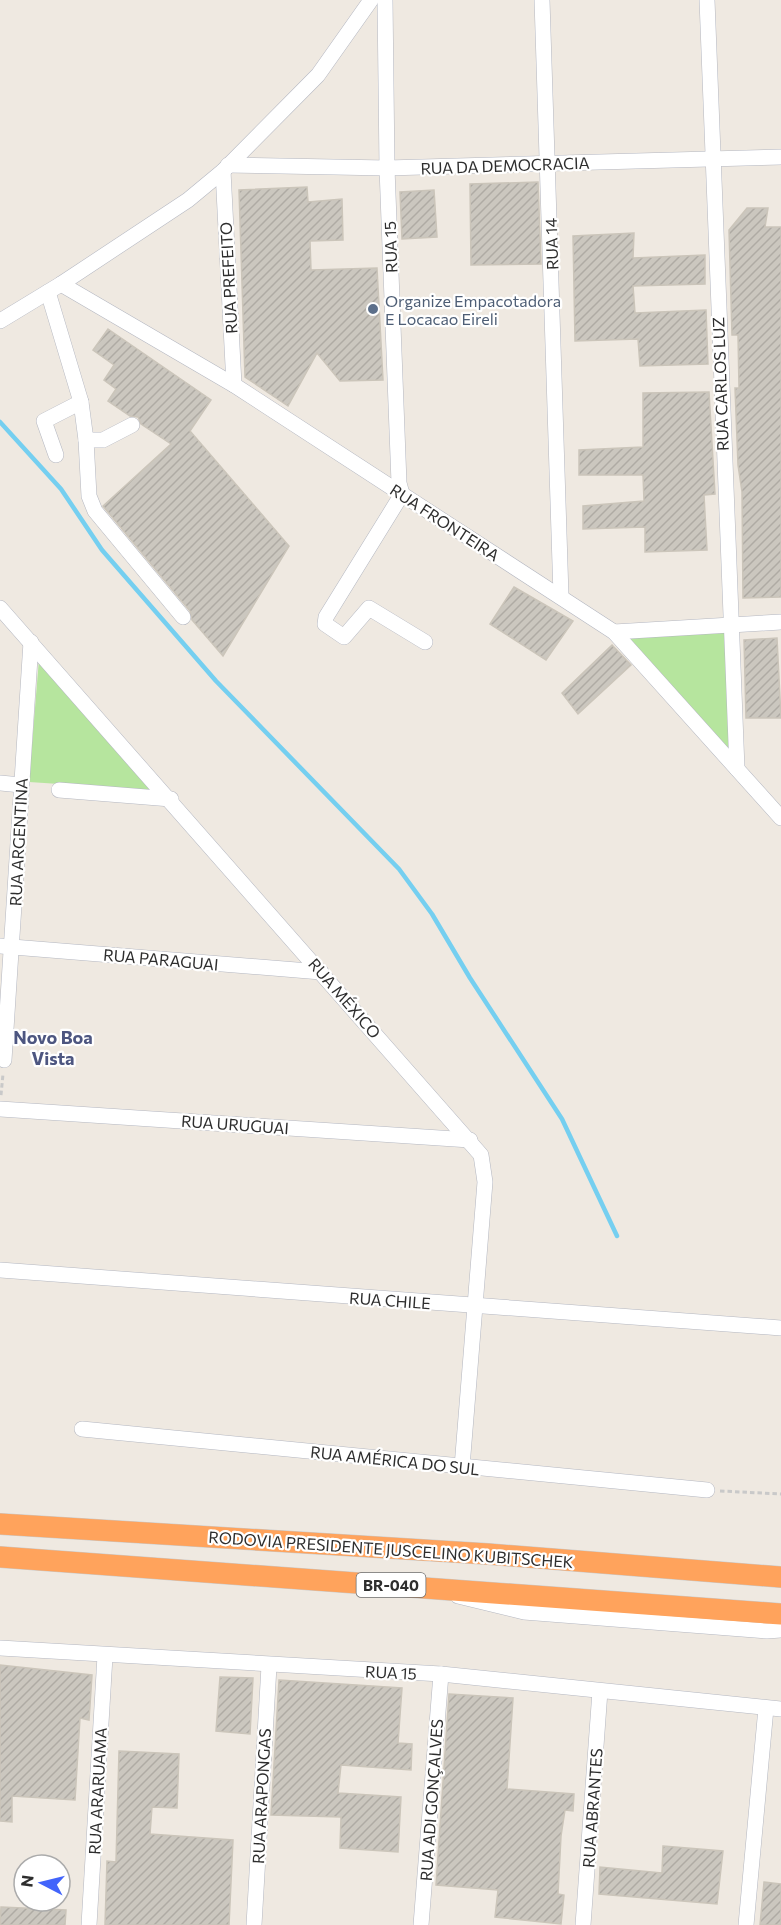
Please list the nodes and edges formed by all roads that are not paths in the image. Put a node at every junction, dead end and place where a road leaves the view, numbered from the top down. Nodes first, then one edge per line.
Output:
1 (371, 0) edge
2 (385, 0) edge
3 (542, 0) edge
4 (706, 0) edge
5 (781, 157) edge
6 (711, 159) junction
7 (549, 164) junction
8 (225, 168) junction
9 (387, 168) junction
10 (62, 284) junction
11 (48, 292) junction
12 (0, 321) edge
13 (234, 385) junction
14 (81, 402) junction
15 (132, 425) dead end
16 (86, 440) junction
17 (56, 455) dead end
18 (402, 494) junction
19 (561, 596) junction
20 (0, 608) edge
21 (183, 617) dead end
22 (781, 622) edge
23 (729, 623) junction
24 (614, 632) junction
25 (31, 642) junction
26 (425, 642) dead end
27 (737, 769) junction
28 (0, 783) edge
29 (21, 785) junction
30 (59, 790) dead end
31 (171, 800) junction
32 (781, 818) edge
33 (7, 946) edge
34 (321, 972) junction
35 (4, 1060) road end
36 (0, 1109) edge
37 (0, 1114) edge
38 (470, 1140) junction
39 (0, 1270) edge
40 (474, 1306) junction
41 (781, 1328) edge
42 (82, 1429) dead end
43 (462, 1467) junction
44 (707, 1490) road end
45 (0, 1524) edge
46 (0, 1557) edge
47 (781, 1577) edge
48 (435, 1588) junction
49 (781, 1614) edge
50 (781, 1630) edge
51 (0, 1648) edge
52 (105, 1656) junction
53 (269, 1666) junction
54 (441, 1674) junction
55 (600, 1691) junction
56 (773, 1709) edge
57 (89, 1925) edge
58 (254, 1925) edge
59 (421, 1925) edge
60 (583, 1925) edge
61 (746, 1925) edge

1 - 8 street
2 - 9 street, RUA 15
3 - 7 street, RUA 14
4 - 6 street, RUA CARLOS LUZ
5 - 6 street, RUA DA DEMOCRACIA
6 - 7 street, RUA DA DEMOCRACIA
6 - 23 street, RUA CARLOS LUZ
7 - 9 street, RUA DA DEMOCRACIA
7 - 19 street, RUA 14
8 - 9 street, RUA DA DEMOCRACIA
8 - 10 street
8 - 13 street, RUA PREFEITO
9 - 18 street, RUA 15
10 - 11 street
10 - 13 street, RUA FRONTEIRA
11 - 12 street
11 - 14 street
13 - 18 street, RUA FRONTEIRA
14 - 16 street
14 - 17 street
15 - 16 street
16 - 21 street
18 - 19 street, RUA FRONTEIRA
18 - 26 street
19 - 24 street, RUA FRONTEIRA
20 - 25 street, RUA MÉXICO
22 - 23 street
23 - 24 street
23 - 27 street, RUA CARLOS LUZ
24 - 27 street, RUA FRONTEIRA
25 - 29 street, RUA ARGENTINA
25 - 31 street, RUA MÉXICO
27 - 32 street, RUA FRONTEIRA
28 - 29 street
29 - 33 street, RUA ARGENTINA
30 - 31 street
31 - 34 street, RUA MÉXICO
33 - 34 street, RUA PARAGUAI
33 - 35 street, RUA ARGENTINA
34 - 38 street, RUA MÉXICO
36 - 37 street
36 - 38 street, RUA URUGUAI
38 - 40 street, RUA MÉXICO
39 - 40 street, RUA CHILE
40 - 41 street, RUA CHILE
40 - 43 street, RUA MÉXICO
42 - 43 street, RUA AMÉRICA DO SUL
43 - 44 street, RUA AMÉRICA DO SUL
45 - 47 highway, RODOVIA PRESIDENTE JUSCELINO KUBITSCHEK / BR-040
46 - 48 highway, BR-040
48 - 49 highway, BR-040
48 - 50 street
51 - 52 street, RUA 15
52 - 53 street, RUA 15
52 - 57 street, RUA ARARUAMA
53 - 54 street, RUA 15
53 - 58 street, RUA ARAPONGAS
54 - 55 street, RUA 15
54 - 59 street, RUA ADI GONÇALVES
55 - 56 street, RUA 15
55 - 60 street, RUA ABRANTES
56 - 61 street

